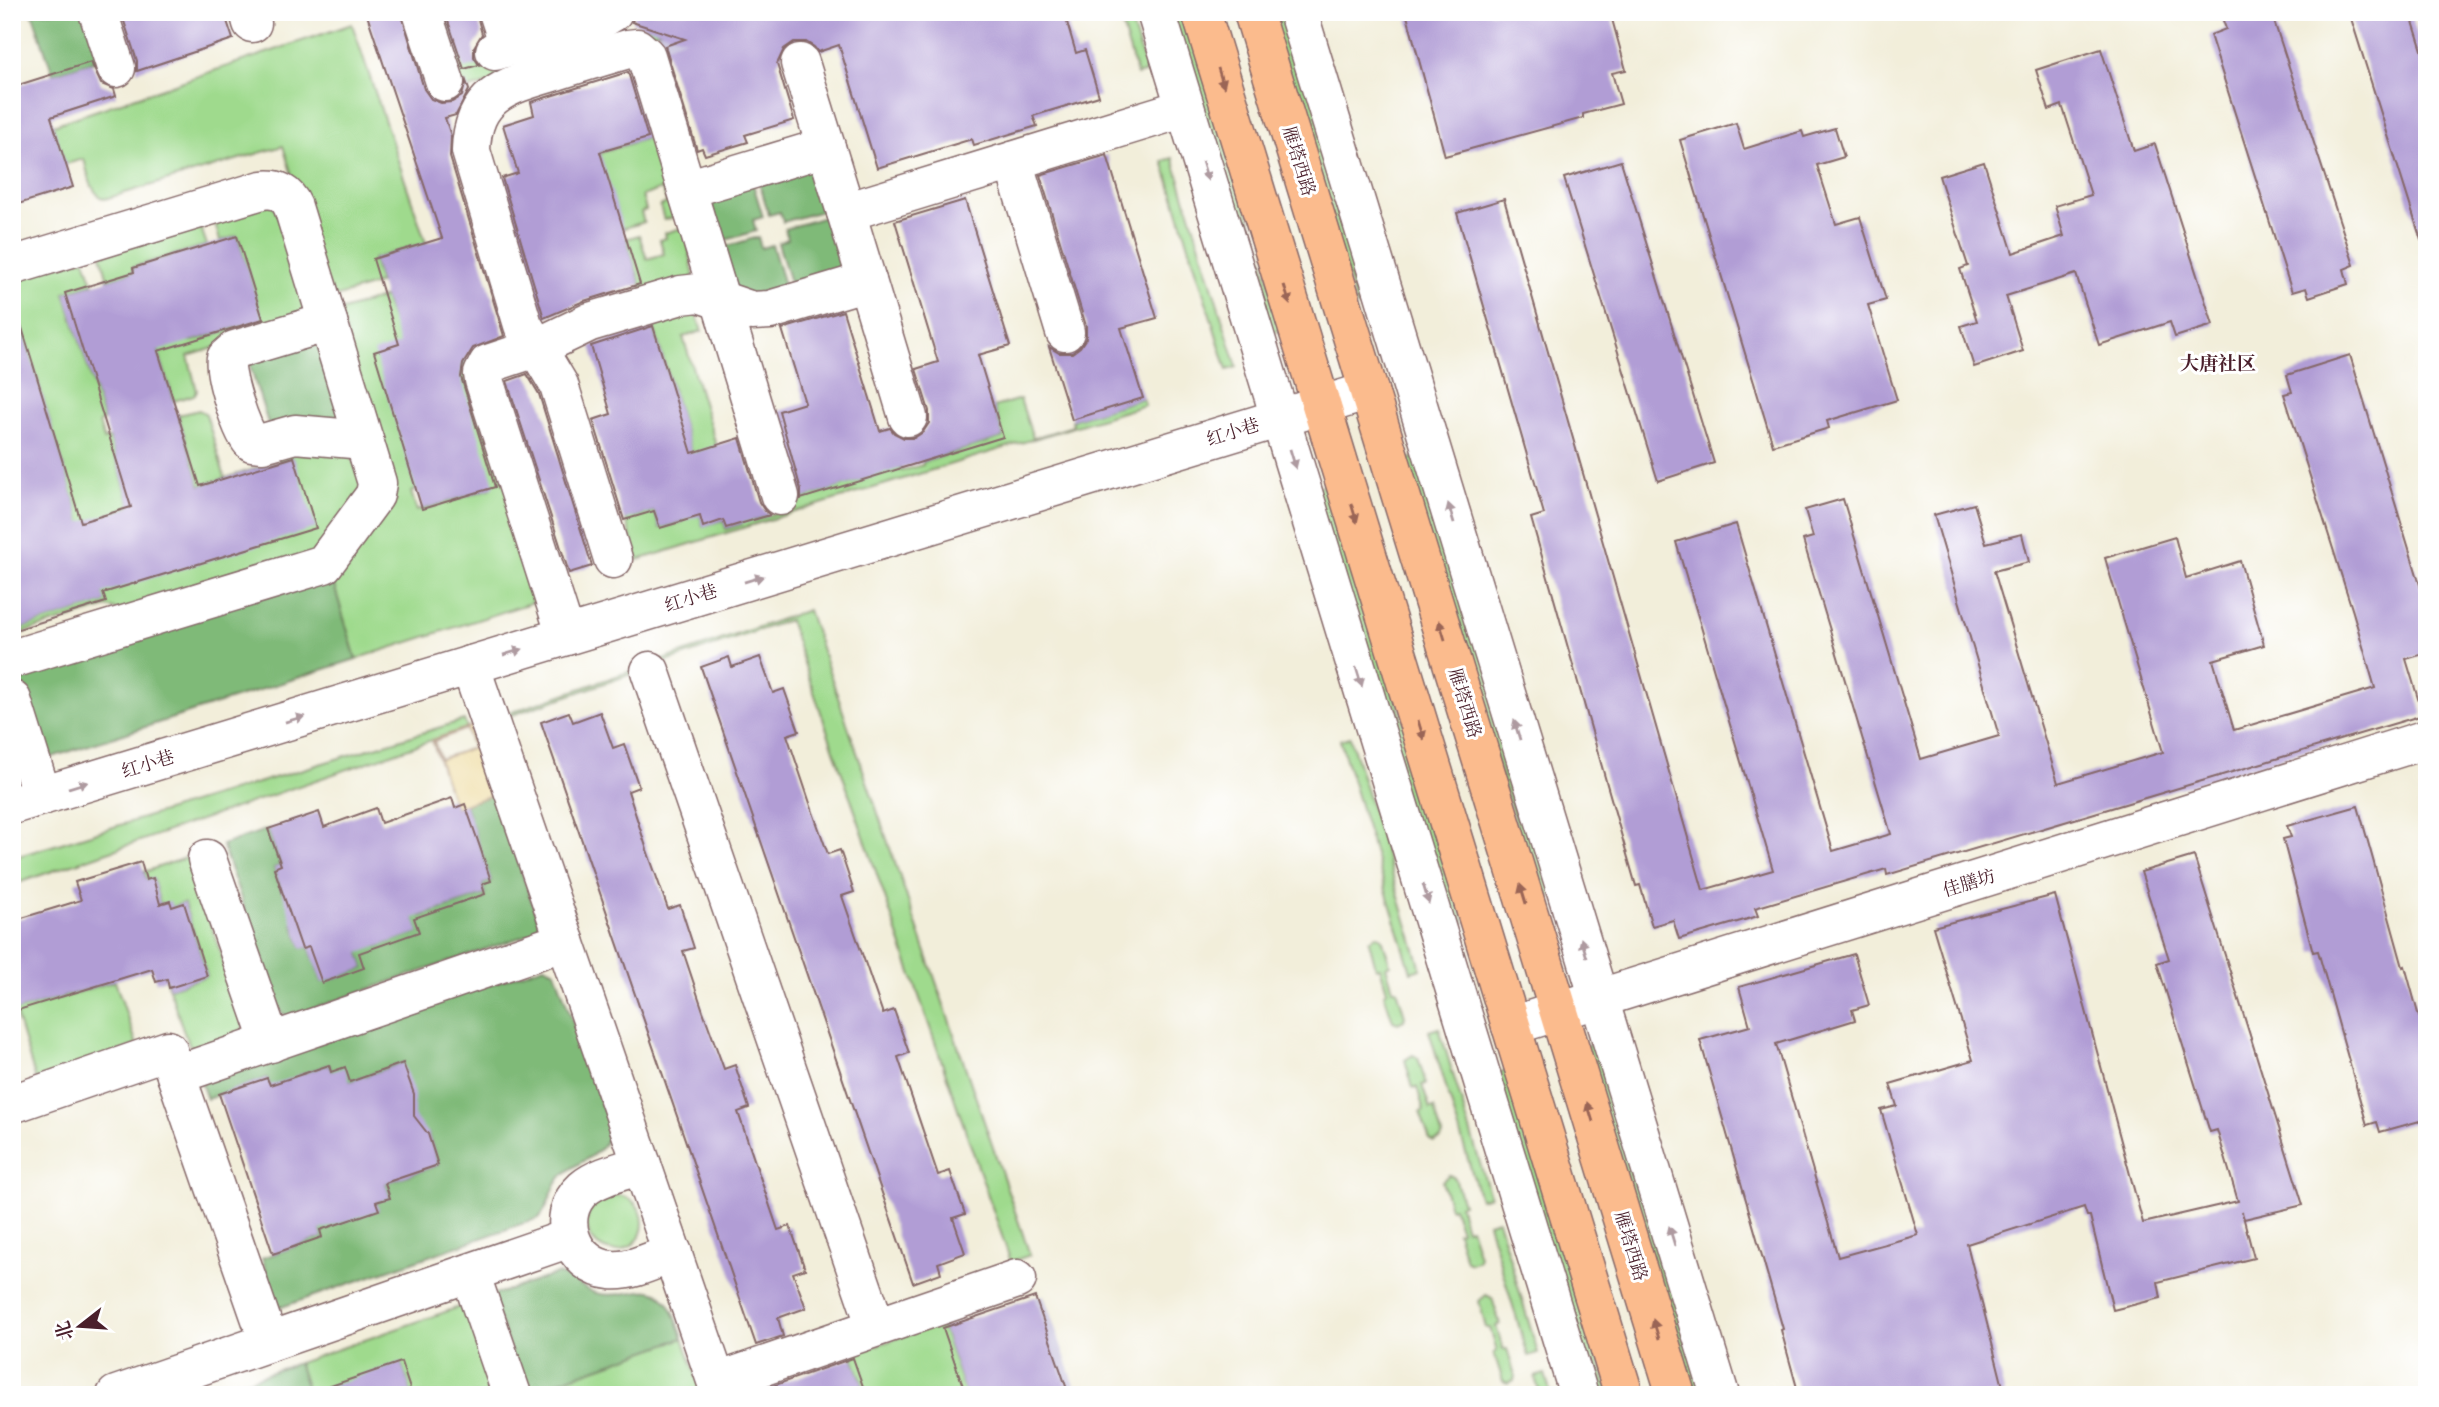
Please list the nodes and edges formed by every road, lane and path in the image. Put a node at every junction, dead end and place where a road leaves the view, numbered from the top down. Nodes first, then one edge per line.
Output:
1 (98, 12) edge
2 (422, 12) edge
3 (612, 12) edge
4 (1156, 12) edge
5 (1201, 12) edge
6 (1253, 12) edge
7 (1298, 12) edge
8 (501, 36) edge
9 (800, 63) dead end
10 (116, 68) dead end
11 (445, 82) dead end
12 (1185, 108) junction
13 (826, 147) junction
14 (1013, 161) junction
15 (687, 189) junction
16 (846, 212) junction
17 (12, 266) edge
18 (867, 281) junction
19 (721, 300) junction
20 (328, 322) junction
21 (1065, 332) dead end
22 (536, 348) junction
23 (1369, 391) junction
24 (1321, 405) junction
25 (908, 418) dead end
26 (1280, 418) junction
27 (364, 440) junction
28 (780, 496) dead end
29 (612, 559) dead end
30 (566, 636) junction
31 (12, 659) edge
32 (470, 665) junction
33 (650, 671) dead end
34 (12, 700) edge
35 (2427, 739) edge
36 (27, 801) edge
37 (207, 859) dead end
38 (565, 941) junction
39 (1599, 999) junction
40 (1559, 1012) junction
41 (1511, 1026) junction
42 (271, 1043) junction
43 (176, 1075) junction
44 (12, 1104) edge
45 (642, 1165) junction
46 (570, 1238) junction
47 (673, 1253) junction
48 (470, 1273) junction
49 (1017, 1279) dead end
50 (876, 1327) junction
51 (268, 1342) junction
52 (719, 1388) edge
53 (116, 1395) edge
54 (512, 1395) edge
55 (1579, 1395) edge
56 (1624, 1395) edge
57 (1676, 1395) edge
58 (1720, 1395) edge

1 - 10 street
2 - 11 street
3 - 8 street
4 - 12 street
5 -> 24 main road
6 - 23 main road, 雁塔西路
39 -> 7 street
9 - 13 street
12 - 14 street
12 -> 26 street
13 - 15 street
13 - 16 street
14 - 16 street
14 - 21 street
15 - 19 street
15 - 22 street
16 - 18 street
17 - 20 street
18 - 19 street
18 - 25 street
19 - 22 street
19 - 28 street
20 - 27 street
20 - 27 street
22 - 29 street
22 - 30 street
23 - 24 street, 红小巷
40 -> 23 main road, 雁塔西路
24 - 26 street, 红小巷
24 -> 41 main road
30 -> 26 street, 红小巷
26 -> 55 street
27 - 31 street
32 -> 30 street, 红小巷
36 -> 32 street, 红小巷
32 - 38 street
33 - 50 street
34 - 36 street
35 - 39 street, 佳膳坊
37 - 42 street
38 - 42 street
38 - 45 street
39 - 40 street, 佳膳坊
58 -> 39 street
40 - 41 street, 佳膳坊
57 -> 40 main road, 雁塔西路
41 - 56 main road
42 - 43 street
43 - 44 street
43 - 51 street
45 - 46 street
45 - 47 street
46 - 47 street
46 - 48 street
47 - 52 street
48 - 51 street
48 - 54 street
49 - 50 street
50 - 52 street
51 - 53 street

